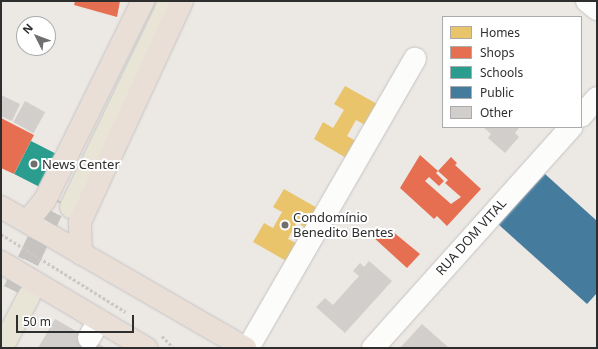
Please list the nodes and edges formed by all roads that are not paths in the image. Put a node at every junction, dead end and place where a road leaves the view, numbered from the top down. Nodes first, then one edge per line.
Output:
1 (143, 1) edge
2 (151, 1) edge
3 (170, 1) edge
4 (182, 1) edge
5 (587, 1) edge
6 (597, 9) edge
7 (415, 58) dead end
8 (597, 98) edge
9 (582, 115) edge
10 (570, 128) edge
11 (1, 207) edge
12 (27, 222) junction
13 (81, 254) junction
14 (1, 262) edge
15 (1, 318) edge
16 (146, 340) edge
17 (2, 348) edge
18 (246, 348) edge
19 (373, 348) edge

1 - 12 highway
2 - 3 main road
4 - 13 highway
5 - 6 street
7 - 18 street
8 - 9 street
10 - 19 street, RUA DOM VITAL
11 - 12 highway
12 - 13 highway
13 - 18 highway
14 - 16 highway
15 - 17 main road

